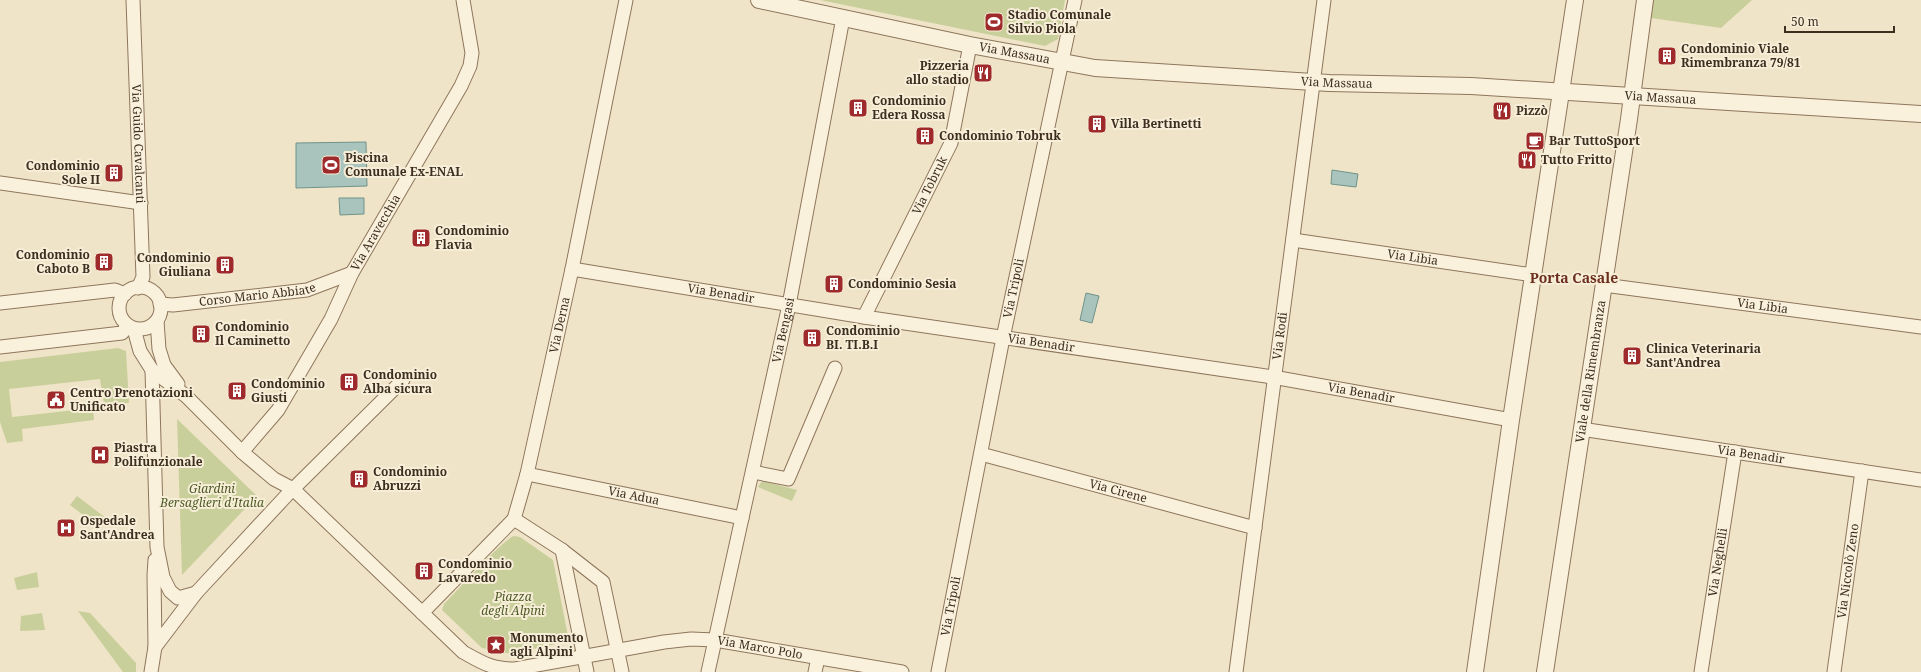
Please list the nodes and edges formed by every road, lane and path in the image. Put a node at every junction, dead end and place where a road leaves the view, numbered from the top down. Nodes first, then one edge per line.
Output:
1 (133, 0) edge
2 (462, 0) edge
3 (626, 0) edge
4 (759, 0) edge
5 (1076, 0) edge
6 (1324, 0) edge
7 (1575, 0) edge
8 (1645, 0) edge
9 (843, 18) junction
10 (970, 45) junction
11 (1062, 62) junction
12 (1313, 82) junction
13 (1561, 92) junction
14 (1632, 97) junction
15 (1921, 114) edge
16 (0, 183) edge
17 (141, 203) junction
18 (1293, 240) junction
19 (572, 269) junction
20 (352, 273) junction
21 (1533, 275) junction
22 (1604, 285) junction
23 (138, 288) junction
24 (125, 294) junction
25 (0, 303) edge
26 (160, 304) junction
27 (789, 305) junction
28 (864, 317) junction
29 (156, 321) junction
30 (131, 327) junction
31 (1921, 327) edge
32 (1002, 338) junction
33 (0, 347) edge
34 (835, 368) dead end
35 (152, 370) junction
36 (1274, 377) junction
37 (403, 380) dead end
38 (186, 396) junction
39 (1511, 420) junction
40 (1581, 429) junction
41 (242, 452) junction
42 (1735, 452) junction
43 (981, 454) junction
44 (1862, 471) junction
45 (753, 472) junction
46 (527, 474) junction
47 (1921, 480) edge
48 (293, 489) junction
49 (742, 518) junction
50 (514, 519) junction
51 (1255, 528) junction
52 (157, 547) junction
53 (562, 550) junction
54 (196, 593) junction
55 (422, 613) junction
56 (715, 640) junction
57 (155, 647) junction
58 (618, 651) junction
59 (584, 658) junction
60 (818, 658) junction
61 (496, 670) edge
62 (151, 672) edge
63 (587, 672) edge
64 (622, 672) edge
65 (708, 672) edge
66 (815, 672) edge
67 (902, 672) edge
68 (938, 672) edge
69 (1236, 672) edge
70 (1475, 672) edge
71 (1545, 672) edge
72 (1701, 672) edge
73 (1834, 672) edge

1 - 17 street, Via Guido Cavalcanti
2 - 20 street, Via Aravecchia
3 - 19 street, Via Derna
4 - 9 street, Via Massaua
5 - 11 street, Via Tripoli
6 - 12 street, Via Rodi
7 - 13 street
8 - 14 street, Viale della Rimembranza
9 - 10 street, Via Massaua
9 - 27 street, Via Bengasi
10 - 11 street, Via Massaua
10 - 28 street, Via Tobruk
11 - 12 street, Via Massaua
11 - 32 street, Via Tripoli
12 - 13 street, Via Massaua
12 - 18 street, Via Rodi
13 - 14 street, Via Massaua
13 - 21 street
14 - 15 street, Via Massaua
14 - 22 street, Viale della Rimembranza
16 - 17 street
17 - 23 street, Via Guido Cavalcanti
18 - 21 street, Via Libia
18 - 36 street, Via Rodi
19 - 27 street, Via Benadir
19 - 46 street, Via Derna
20 - 26 street, Corso Mario Abbiate
20 - 41 street, Via Aravecchia
21 - 39 street
22 - 31 street, Via Libia
22 - 40 street, Viale della Rimembranza
23 - 24 street
23 - 26 street
24 - 25 street
24 - 30 street
26 - 29 street
27 - 28 street, Via Benadir
27 - 45 street, Via Bengasi
28 - 32 street, Via Benadir
29 - 30 street
29 - 38 street
30 - 33 street
30 - 35 street
32 - 36 street, Via Benadir
32 - 43 street, Via Tripoli
34 - 45 street
35 - 38 street
35 - 52 street
36 - 39 street, Via Benadir
36 - 51 street, Via Rodi
37 - 48 street
38 - 41 street
39 - 70 street
40 - 42 street, Via Benadir
40 - 71 street, Viale della Rimembranza
41 - 48 street
42 - 44 street, Via Benadir
42 - 72 street, Via Neghelli
43 - 51 street, Via Cirene
43 - 68 street, Via Tripoli
44 - 47 street, Via Benadir
44 - 73 street, Via Niccolò Zeno
45 - 49 street, Via Bengasi
46 - 49 street, Via Adua
46 - 50 street, Via Derna
48 - 54 street
48 - 55 street
49 - 56 street, Via Bengasi
50 - 53 street
50 - 55 street, Via Derna
51 - 69 street, Via Rodi
52 - 54 street
52 - 57 street
53 - 58 street
53 - 59 street
54 - 57 street
55 - 61 street
56 - 58 street, Via Marco Polo
56 - 60 street, Via Marco Polo
56 - 65 street
57 - 62 street
58 - 59 street
58 - 64 street
59 - 61 street
59 - 63 street
60 - 66 street
60 - 67 street, Via Marco Polo

